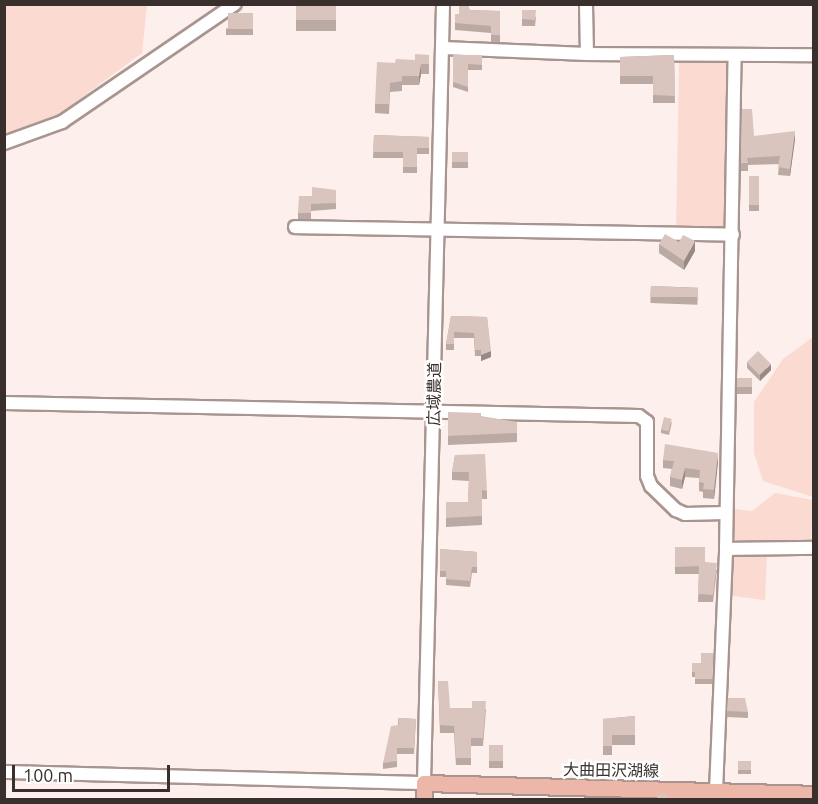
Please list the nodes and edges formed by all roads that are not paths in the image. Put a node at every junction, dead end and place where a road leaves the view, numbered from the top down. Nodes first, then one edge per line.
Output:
1 (235, 4) edge
2 (444, 4) edge
3 (586, 4) edge
4 (444, 48) junction
5 (587, 54) junction
6 (813, 55) edge
7 (735, 56) junction
8 (4, 143) edge
9 (295, 227) dead end
10 (438, 230) junction
11 (733, 235) junction
12 (4, 403) edge
13 (433, 414) junction
14 (725, 513) junction
15 (813, 548) edge
16 (726, 549) junction
17 (4, 772) edge
18 (424, 783) junction
19 (716, 791) junction
20 (813, 794) edge
21 (424, 800) edge

1 - 8 street
2 - 4 street, 広域農道
3 - 5 street
4 - 5 street
4 - 10 street, 広域農道
5 - 7 street
6 - 7 street
7 - 11 street
9 - 10 street
10 - 11 street
10 - 13 street, 広域農道
11 - 14 street
12 - 13 street
13 - 14 street
13 - 18 street, 広域農道
14 - 16 street
15 - 16 street
16 - 19 street
17 - 18 street
18 - 19 main road, 大曲田沢湖線
18 - 21 main road
19 - 20 main road, 大曲田沢湖線

